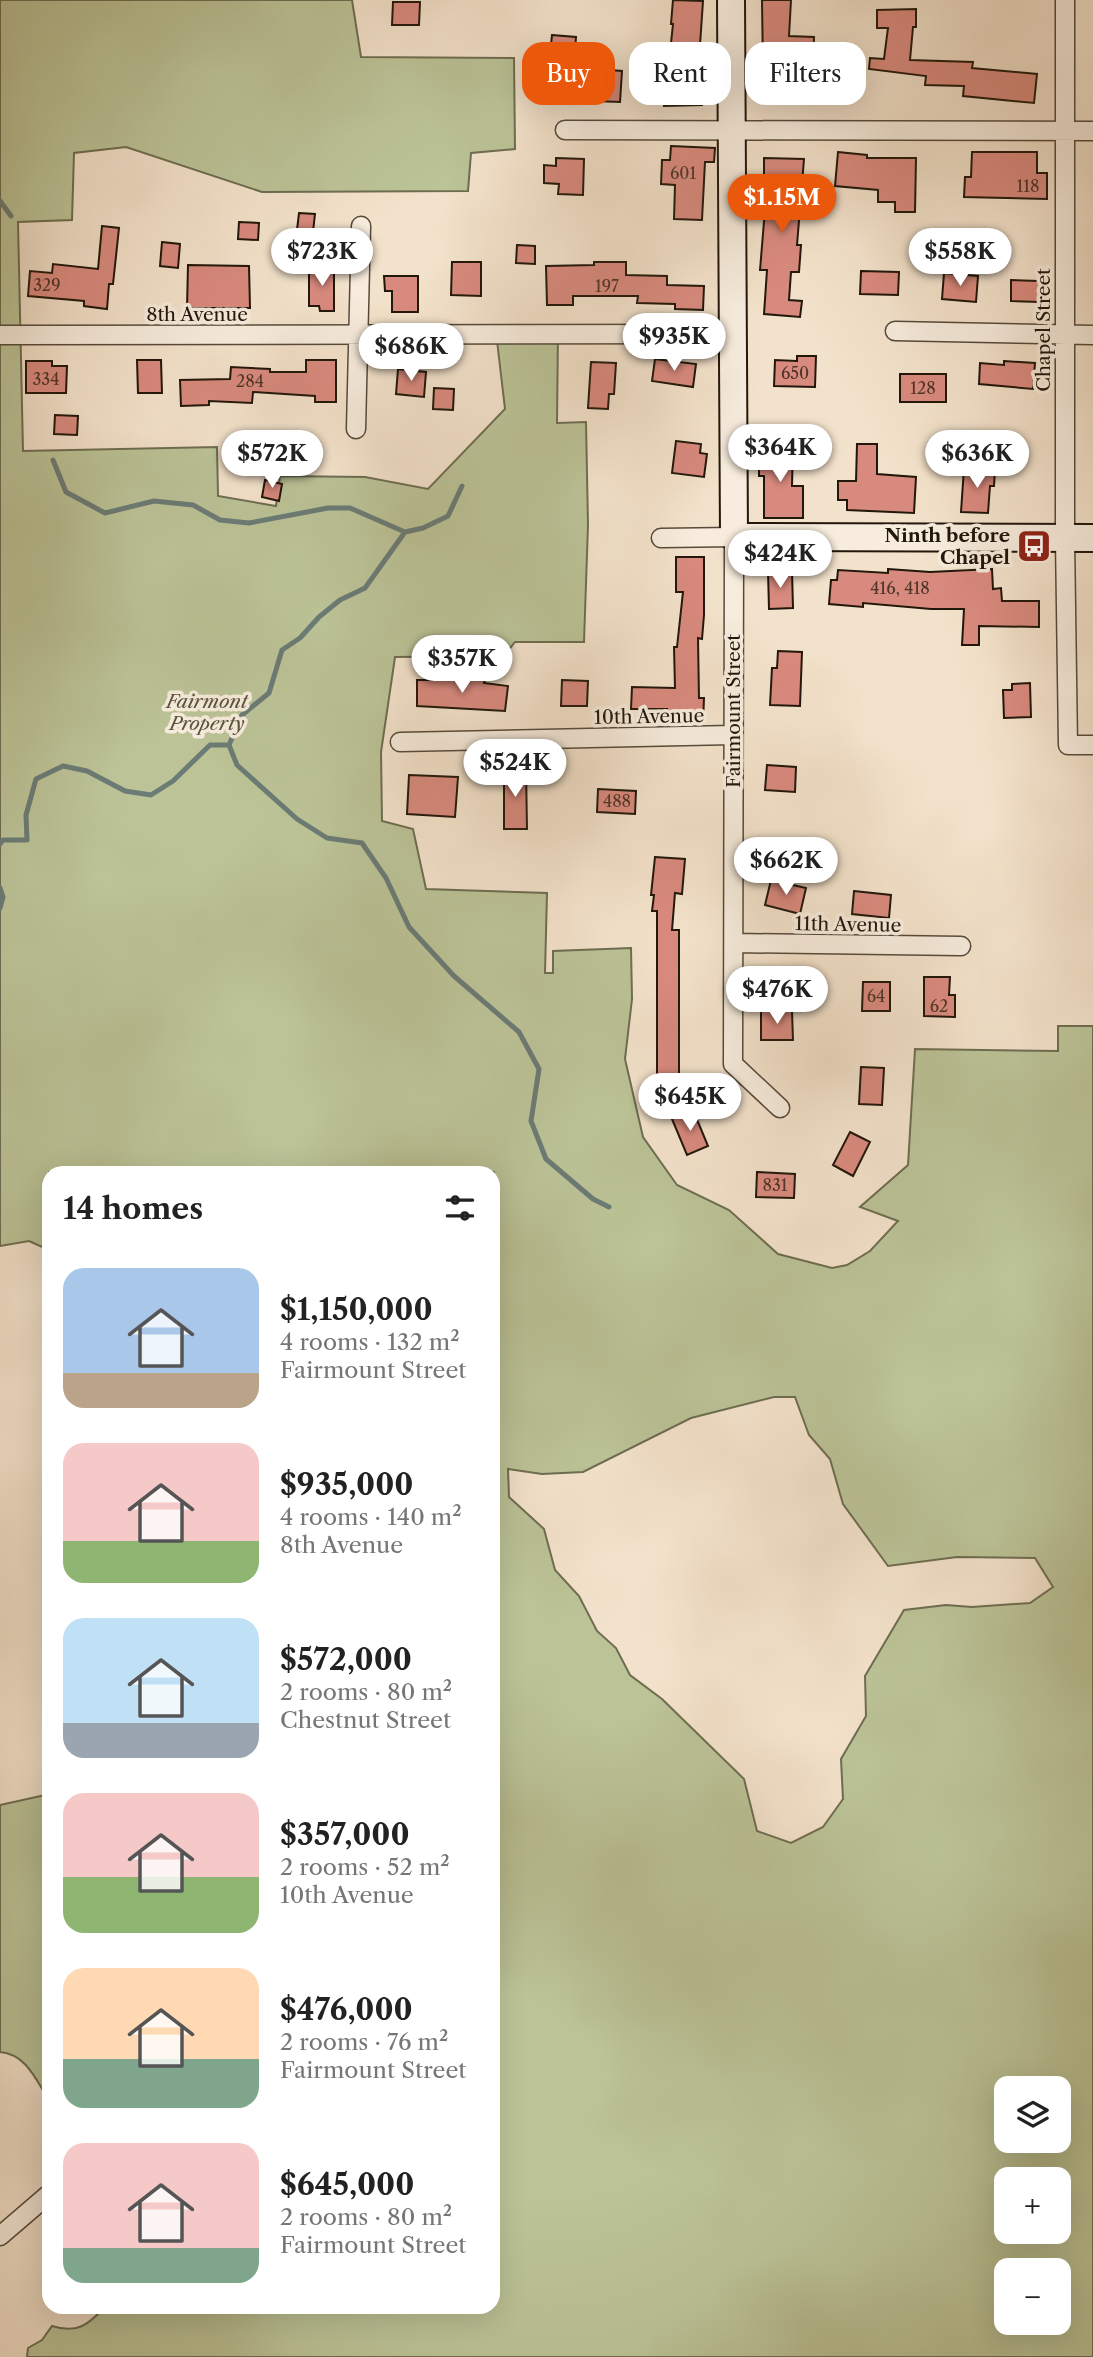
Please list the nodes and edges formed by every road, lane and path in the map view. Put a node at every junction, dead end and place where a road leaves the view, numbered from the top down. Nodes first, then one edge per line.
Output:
1 (731, 0) edge
2 (1065, 0) edge
3 (565, 130) dead end
4 (732, 131) junction
5 (1064, 131) junction
6 (1093, 131) edge
7 (361, 226) dead end
8 (895, 331) dead end
9 (360, 334) junction
10 (731, 334) junction
11 (0, 335) edge
12 (1064, 335) junction
13 (1093, 335) edge
14 (356, 429) dead end
15 (734, 537) junction
16 (661, 538) dead end
17 (1093, 538) edge
18 (1065, 539) junction
19 (732, 735) junction
20 (400, 742) dead end
21 (1093, 745) edge
22 (734, 943) junction
23 (961, 946) dead end
24 (780, 1108) dead end
25 (42, 2200) edge
26 (0, 2236) edge

1 - 4 street, Fairmount Street
2 - 5 street, Chapel Street
3 - 4 street
4 - 5 street
4 - 10 street, Fairmount Street
5 - 6 street
5 - 12 street, Chapel Street
7 - 9 street
8 - 12 street
9 - 10 street, 8th Avenue
9 - 11 street, 8th Avenue
9 - 14 street
10 - 15 street, Fairmount Street
12 - 13 street
12 - 18 street, Chapel Street
15 - 16 street
15 - 18 street
15 - 19 street, Fairmount Street
17 - 18 street
18 - 21 street, Chapel Street
19 - 20 street, 10th Avenue
19 - 22 street, Fairmount Street
22 - 23 street, 11th Avenue
22 - 24 street, Fairmount Street
25 - 26 street

